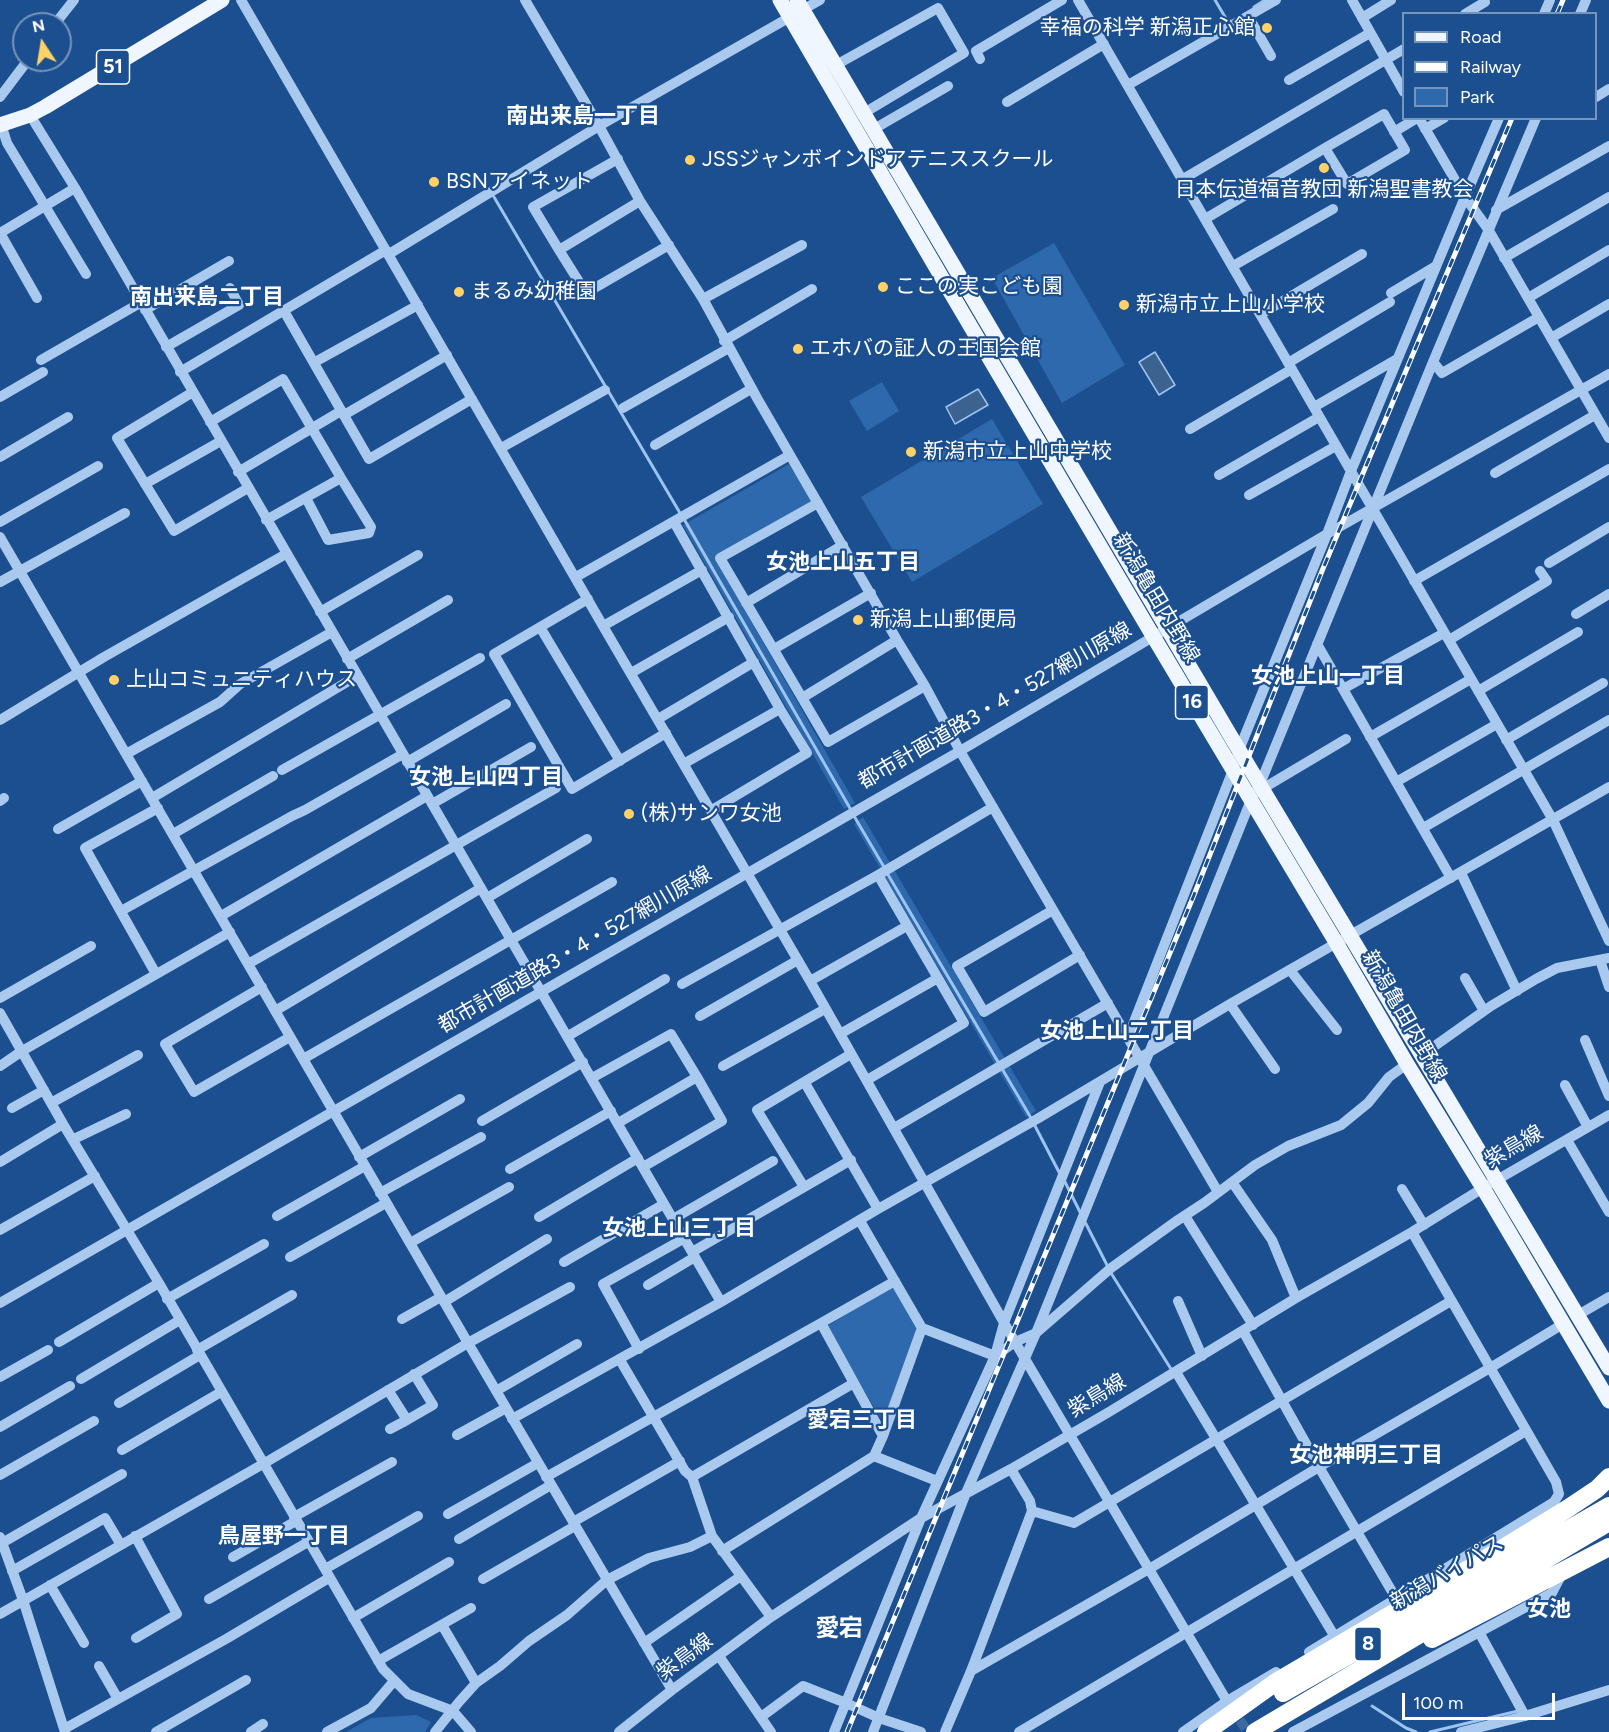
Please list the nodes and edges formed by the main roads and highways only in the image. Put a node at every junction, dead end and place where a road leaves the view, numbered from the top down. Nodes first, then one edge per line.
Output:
1 (222, 0) edge
2 (780, 0) edge
3 (797, 9) edge
4 (0, 125) edge
5 (1258, 791) junction
6 (1344, 940) junction
7 (1489, 1184) junction
8 (1609, 1368) edge
9 (1609, 1401) edge
10 (1609, 1477) edge
11 (1609, 1491) edge
12 (1563, 1501) junction
13 (1609, 1506) edge
14 (1609, 1522) edge
15 (1609, 1547) edge
16 (1526, 1562) junction
17 (1206, 1732) edge
18 (1213, 1732) edge
19 (1255, 1732) edge
20 (1261, 1732) edge

1 - 4 main road, 51
2 - 3 main road, 新潟亀田内野線 / 16
3 - 5 main road, 新潟亀田内野線 / 16
3 - 5 main road, 新潟亀田内野線 / 16
5 - 6 main road, 新潟亀田内野線 / 16
6 - 7 main road, 新潟亀田内野線 / 16
6 - 7 main road, 新潟亀田内野線 / 16
7 - 8 main road, 新潟亀田内野線 / 16
7 - 9 main road, 新潟亀田内野線 / 16
10 - 12 highway
11 - 12 highway
12 - 17 highway
13 - 16 highway, 新潟バイパス / 8
14 - 16 highway, 新潟バイパス / 8
15 - 20 highway
16 - 18 highway, 新潟バイパス / 8
16 - 19 highway, 新潟バイパス / 8

